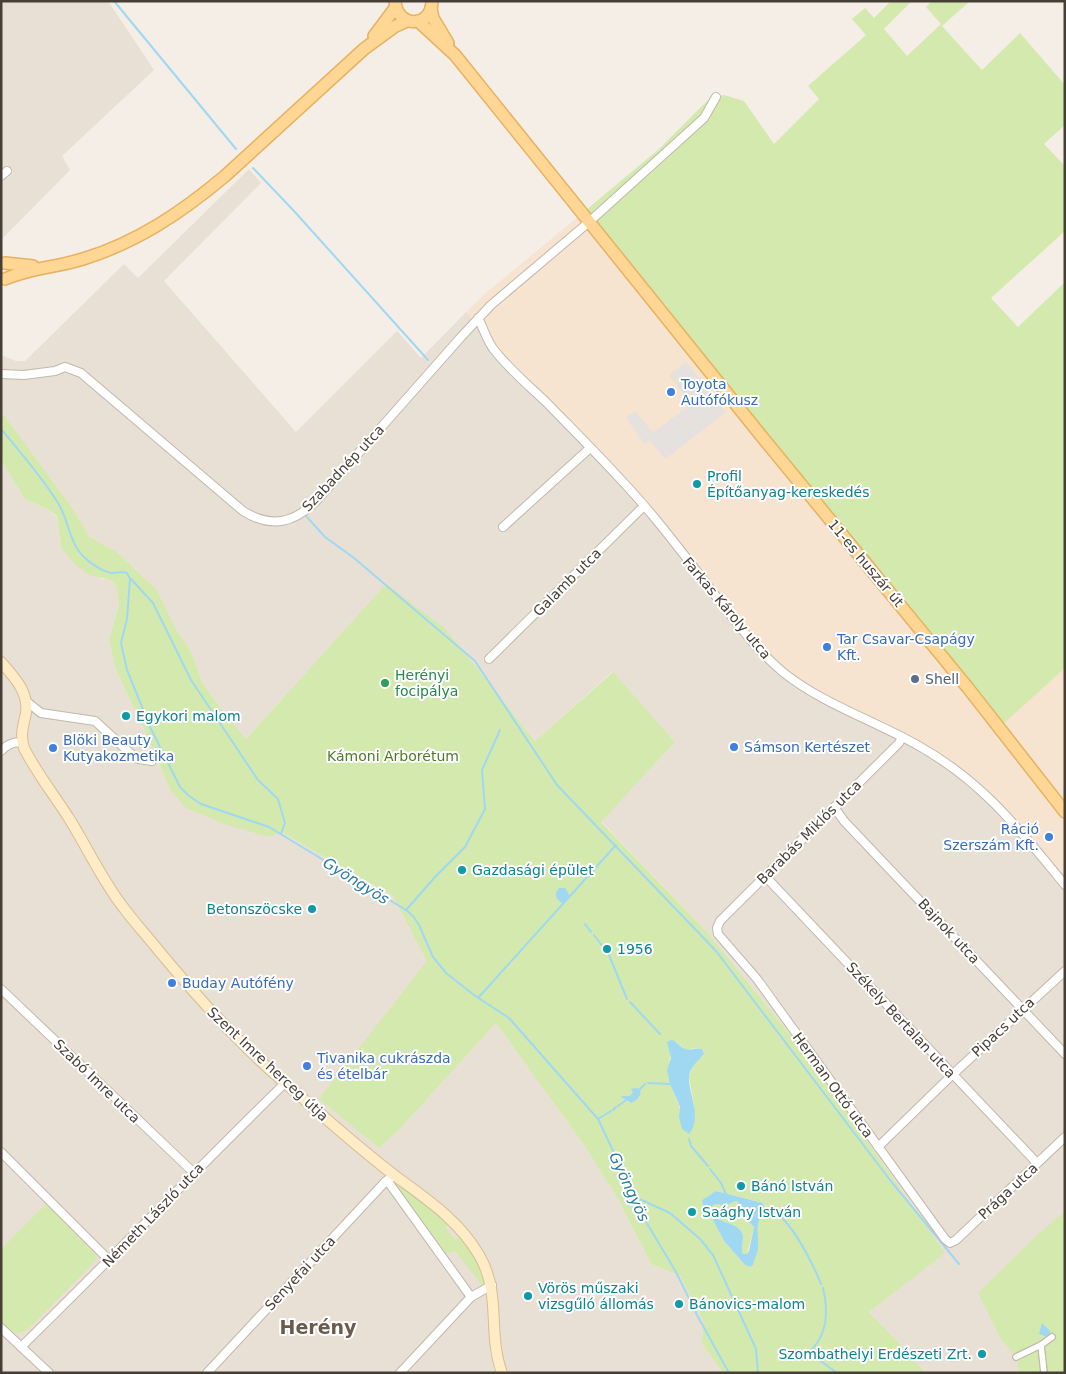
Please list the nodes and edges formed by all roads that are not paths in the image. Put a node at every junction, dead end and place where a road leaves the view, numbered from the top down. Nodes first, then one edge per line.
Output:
1 (395, 5) edge
2 (432, 5) edge
3 (413, 21) junction
4 (364, 49) junction
5 (455, 55) junction
6 (716, 97) dead end
7 (589, 222) junction
8 (3, 261) edge
9 (50, 267) junction
10 (3, 282) edge
11 (478, 318) junction
12 (1, 368) edge
13 (1, 374) edge
14 (11, 374) junction
15 (590, 448) junction
16 (644, 506) junction
17 (503, 527) dead end
18 (490, 659) dead end
19 (1, 662) edge
20 (26, 701) junction
21 (41, 713) junction
22 (24, 718) junction
23 (902, 737) junction
24 (22, 742) junction
25 (1, 751) edge
26 (152, 761) dead end
27 (834, 807) junction
28 (1065, 812) edge
29 (765, 876) junction
30 (1065, 885) edge
31 (717, 928) joint
32 (1065, 971) edge
33 (1, 989) edge
34 (1023, 1009) junction
35 (1065, 1054) edge
36 (952, 1074) junction
37 (285, 1083) junction
38 (1065, 1137) edge
39 (878, 1147) junction
40 (1, 1152) edge
41 (1037, 1163) junction
42 (194, 1173) junction
43 (394, 1175) junction
44 (385, 1182) junction
45 (950, 1243) joint
46 (109, 1260) junction
47 (492, 1285) junction
48 (471, 1297) junction
49 (1, 1328) edge
50 (1052, 1337) dead end
51 (1041, 1345) junction
52 (21, 1347) junction
53 (1016, 1357) dead end
54 (49, 1373) edge
55 (207, 1373) edge
56 (400, 1373) edge
57 (502, 1373) edge
58 (1044, 1373) edge

1 - 3 main road
1 - 4 main road
2 - 3 main road
2 - 5 main road
3 - 4 main road
3 - 5 main road
4 - 9 main road
5 - 7 main road, 11-es huszár út
6 - 7 street, Szabadnép utca
7 - 11 street, Szabadnép utca
7 - 28 main road, 11-es huszár út
8 - 9 main road
8 - 10 main road
9 - 10 main road
11 - 14 street, Szabadnép utca
11 - 15 street, Farkas Károly utca
12 - 14 street
13 - 14 street, Szabadnép utca
15 - 16 street, Farkas Károly utca
15 - 17 street
16 - 18 street, Galamb utca
16 - 23 street, Farkas Károly utca
19 - 20 main road
20 - 21 street
20 - 22 main road
21 - 22 street
21 - 26 street
22 - 24 main road
23 - 27 street, Barabás Miklós utca
23 - 30 street, Farkas Károly utca
24 - 25 street
24 - 37 main road, Szent Imre herceg útja
27 - 29 street, Barabás Miklós utca
27 - 34 street, Bajnok utca
29 - 31 street, Barabás Miklós utca
29 - 36 street, Székely Bertalan utca
31 - 39 street, Herman Ottó utca
32 - 34 street, Pipacs utca
33 - 42 street, Szabó Imre utca
34 - 35 street, Bajnok utca
34 - 36 street, Pipacs utca
36 - 39 street, Pipacs utca
36 - 41 street, Székely Bertalan utca
37 - 42 street, Németh László utca
37 - 43 main road, Szent Imre herceg útja
38 - 41 street, Prága utca
39 - 45 street, Herman Ottó utca
40 - 46 street
41 - 45 street, Prága utca
42 - 46 street, Németh László utca
43 - 44 street, Senyefai utca
43 - 47 main road, Szent Imre herceg útja
44 - 48 street
44 - 55 street, Senyefai utca
46 - 52 street, Németh László utca
47 - 48 street
47 - 57 main road, Szent Imre herceg útja
48 - 56 street
49 - 52 street
50 - 51 street
51 - 53 street
51 - 58 street
52 - 54 street

